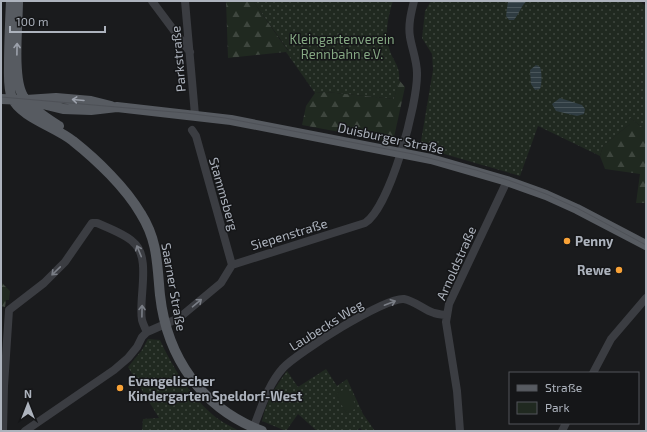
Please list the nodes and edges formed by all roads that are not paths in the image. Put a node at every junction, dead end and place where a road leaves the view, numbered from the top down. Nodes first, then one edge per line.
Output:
1 (10, 1) edge
2 (18, 1) edge
3 (152, 1) edge
4 (185, 1) edge
5 (414, 1) edge
6 (190, 53) junction
7 (1, 99) edge
8 (12, 100) junction
9 (26, 100) junction
10 (117, 107) junction
11 (63, 109) junction
12 (195, 115) junction
13 (61, 128) junction
14 (192, 130) dead end
15 (68, 137) junction
16 (401, 153) junction
17 (507, 181) junction
18 (646, 245) edge
19 (232, 265) junction
20 (646, 298) edge
21 (446, 315) junction
22 (165, 324) junction
23 (147, 332) junction
24 (594, 372) edge
25 (2, 386) edge
26 (256, 430) edge
27 (3, 431) edge
28 (25, 431) edge
29 (460, 431) edge

1 - 8 main road
9 -> 2 main road
3 - 6 street
4 - 6 street, Parkstraße
5 - 16 street, Siepenstraße
6 - 12 street, Parkstraße
7 - 8 main road, Duisburger Straße
8 - 9 main road, Duisburger Straße
8 - 15 main road, Saarner Straße
10 -> 9 main road, Duisburger Straße
9 - 11 main road, Duisburger Straße
9 - 13 main road, Saarner Straße
10 - 11 main road, Duisburger Straße
10 - 12 main road, Duisburger Straße
11 - 13 main road
12 - 16 main road, Duisburger Straße
13 - 15 main road, Saarner Straße
14 - 19 street, Stammsberg
15 - 22 main road, Saarner Straße
16 - 17 main road, Duisburger Straße
16 - 19 street, Siepenstraße
17 - 18 main road, Duisburger Straße
17 - 21 street, Arnoldstraße
22 -> 19 street
20 - 24 street
26 -> 21 street, Laubecks Weg
21 - 29 street, Arnoldstraße
22 - 23 street
22 - 26 main road, Saarner Straße
23 -> 25 street
23 - 28 street
25 - 27 street

